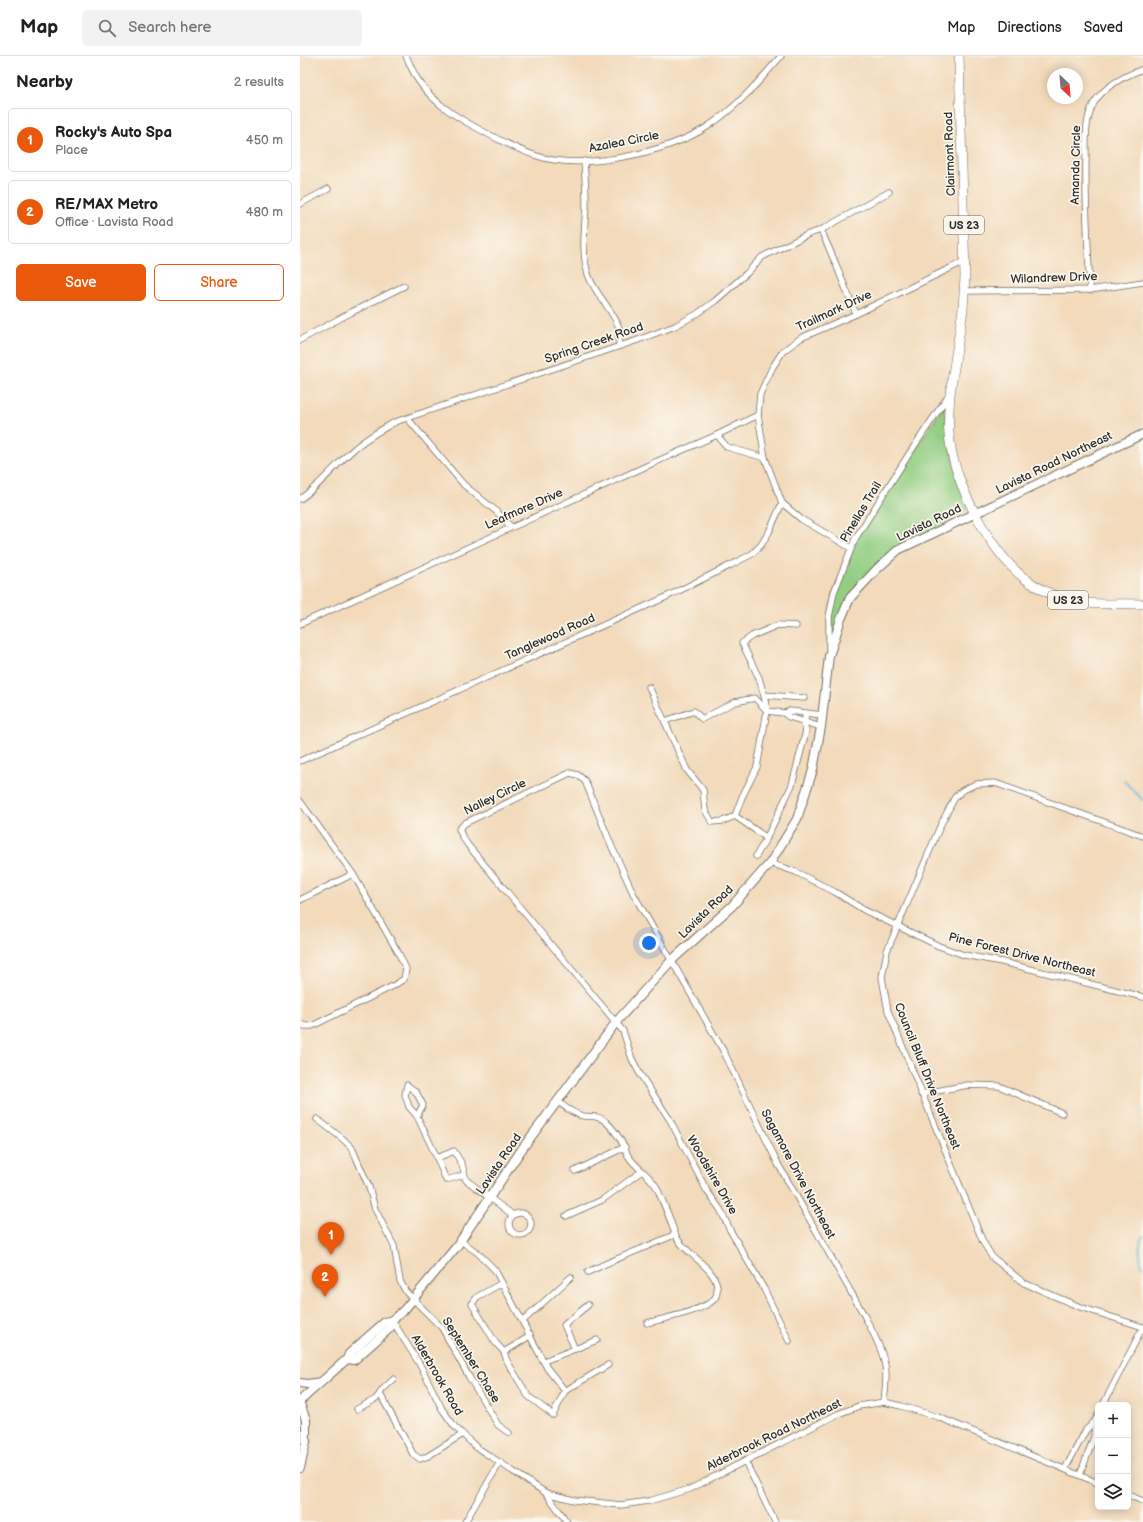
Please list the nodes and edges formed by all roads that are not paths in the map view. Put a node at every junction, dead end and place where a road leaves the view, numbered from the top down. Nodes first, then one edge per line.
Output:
1 (406, 56) edge
2 (781, 56) edge
3 (959, 56) edge
4 (1143, 69) edge
5 (584, 161) junction
6 (328, 189) dead end
7 (889, 192) dead end
8 (300, 204) edge
9 (821, 230) junction
10 (965, 261) junction
11 (1143, 282) edge
12 (404, 286) dead end
13 (1090, 290) junction
14 (965, 291) junction
15 (856, 314) junction
16 (300, 340) edge
17 (619, 346) junction
18 (950, 394) junction
19 (758, 415) junction
20 (408, 418) junction
21 (1143, 434) edge
22 (717, 435) junction
23 (765, 458) junction
24 (300, 499) edge
25 (782, 504) junction
26 (976, 513) junction
27 (510, 527) junction
28 (851, 548) junction
29 (1143, 604) edge
30 (300, 624) edge
31 (796, 626) dead end
32 (829, 656) junction
33 (649, 686) dead end
34 (764, 695) junction
35 (804, 698) dead end
36 (767, 711) junction
37 (784, 713) junction
38 (806, 714) junction
39 (822, 716) junction
40 (665, 722) junction
41 (804, 723) junction
42 (821, 727) junction
43 (300, 761) edge
44 (300, 801) edge
45 (735, 816) junction
46 (1143, 836) edge
47 (767, 838) junction
48 (756, 856) dead end
49 (770, 863) junction
50 (353, 874) junction
51 (300, 900) edge
52 (897, 926) junction
53 (671, 961) junction
54 (1143, 997) edge
55 (617, 1021) junction
56 (300, 1023) edge
57 (921, 1094) junction
58 (557, 1101) junction
59 (1062, 1113) dead end
60 (417, 1116) junction
61 (317, 1119) dead end
62 (625, 1147) junction
63 (437, 1158) junction
64 (575, 1171) dead end
65 (642, 1171) junction
66 (464, 1175) junction
67 (490, 1199) junction
68 (513, 1215) junction
69 (566, 1216) dead end
70 (674, 1235) junction
71 (461, 1241) junction
72 (588, 1272) dead end
73 (571, 1277) dead end
74 (502, 1283) junction
75 (414, 1299) junction
76 (588, 1305) dead end
77 (392, 1320) junction
78 (523, 1321) junction
79 (646, 1323) dead end
80 (1143, 1327) edge
81 (530, 1334) junction
82 (597, 1340) dead end
83 (789, 1341) dead end
84 (575, 1349) junction
85 (504, 1352) junction
86 (544, 1361) junction
87 (608, 1365) dead end
88 (394, 1379) dead end
89 (322, 1382) junction
90 (300, 1383) edge
91 (566, 1391) junction
92 (380, 1394) junction
93 (300, 1401) edge
94 (884, 1402) junction
95 (1105, 1402) edge
96 (300, 1404) edge
97 (357, 1409) dead end
98 (1095, 1421) joint
99 (509, 1433) dead end
100 (462, 1434) junction
101 (300, 1446) edge
102 (304, 1454) junction
103 (745, 1461) junction
104 (500, 1462) junction
105 (300, 1468) edge
106 (1064, 1469) junction
107 (1080, 1476) junction
108 (1095, 1482) edge
109 (546, 1493) junction
110 (1131, 1496) edge
111 (1143, 1501) edge
112 (465, 1522) edge
113 (567, 1522) edge
114 (775, 1522) edge

1 - 5 street, Azalea Circle
2 - 5 street, Azalea Circle
3 - 10 main road, Clairmont Road / US 23
4 - 13 street, Amanda Circle
5 - 17 street
6 - 8 street
7 - 9 street, Spring Creek Road
9 - 15 street
9 - 17 street, Spring Creek Road
10 - 14 main road, Clairmont Road / US 23
10 - 15 street, Trailmark Drive
11 - 13 street, Wilandrew Drive
12 - 16 street
13 - 14 street, Wilandrew Drive
14 - 18 main road, Clairmont Road / US 23
15 - 19 street, Trailmark Drive
17 - 20 street, Spring Creek Road
18 - 26 main road, US 23
18 - 28 street, Pinellas Trail
19 - 22 street, Leafmore Drive
19 - 23 street, Trailmark Drive
20 - 24 street, Spring Creek Road
20 - 27 street
21 - 26 main road, Lavista Road Northeast
22 - 23 street
22 - 27 street, Leafmore Drive
23 - 25 street, Trailmark Drive
25 - 28 street
25 - 43 street, Tanglewood Road
26 - 29 main road, US 23
26 - 32 main road, Lavista Road
27 - 30 street, Leafmore Drive
28 - 32 street, Pinellas Trail
31 - 34 street
32 - 39 main road, Lavista Road
33 - 40 street
34 - 35 street
34 - 36 street
36 - 37 street
36 - 40 street
36 - 45 street
37 - 38 street
37 - 41 street
38 - 39 street
38 - 41 street
39 - 42 main road, Lavista Road
40 - 45 street
41 - 42 street
41 - 47 street
42 - 49 main road, Lavista Road
44 - 50 street
45 - 47 street
46 - 52 street, Council Bluff Drive Northeast
47 - 48 street
49 - 52 street, Pine Forest Drive Northeast
49 - 53 main road, Lavista Road
50 - 51 street
50 - 56 street
52 - 54 street, Pine Forest Drive Northeast
52 - 57 street, Council Bluff Drive Northeast
53 - 55 main road, Lavista Road
53 - 55 street, Nalley Circle
53 - 94 street, Sagamore Drive Northeast
55 - 58 main road, Lavista Road
55 - 83 street, Woodshire Drive
57 - 59 street
57 - 80 street, Council Bluff Drive Northeast
58 - 62 street
58 - 67 main road, Lavista Road
60 - 60 street
60 - 63 street
61 - 75 street, September Chase
62 - 64 street
62 - 65 street
63 - 66 street
63 - 66 street
65 - 69 street
65 - 70 street
66 - 67 street
67 - 68 street
67 - 71 main road, Lavista Road
68 - 68 street
70 - 72 street
70 - 79 street
71 - 74 street
71 - 75 main road, Lavista Road
73 - 78 street
74 - 78 street
74 - 85 street
75 - 77 main road, Lavista Road
75 - 99 street, September Chase
76 - 84 street
77 - 89 main road, Lavista Road
77 - 100 street, Alderbrook Road
78 - 81 street
80 - 95 street
81 - 85 street
81 - 86 street
82 - 84 street
84 - 86 street
85 - 91 street
86 - 91 street
87 - 91 street
88 - 92 street
89 - 90 main road
89 - 93 main road, Lavista Road
92 - 97 street
92 - 100 street
94 - 103 street, Alderbrook Road Northeast
94 - 106 street, Alderbrook Road Northeast
96 - 102 main road
98 - 106 street
98 - 107 street
100 - 104 street, Alderbrook Road
101 - 102 main road
102 - 105 main road
103 - 109 street, Alderbrook Road Northeast
103 - 114 street
104 - 109 street, Alderbrook Road
104 - 112 street
106 - 107 street, Alderbrook Road Northeast
107 - 108 street, Alderbrook Road Northeast
109 - 113 street
110 - 111 street

